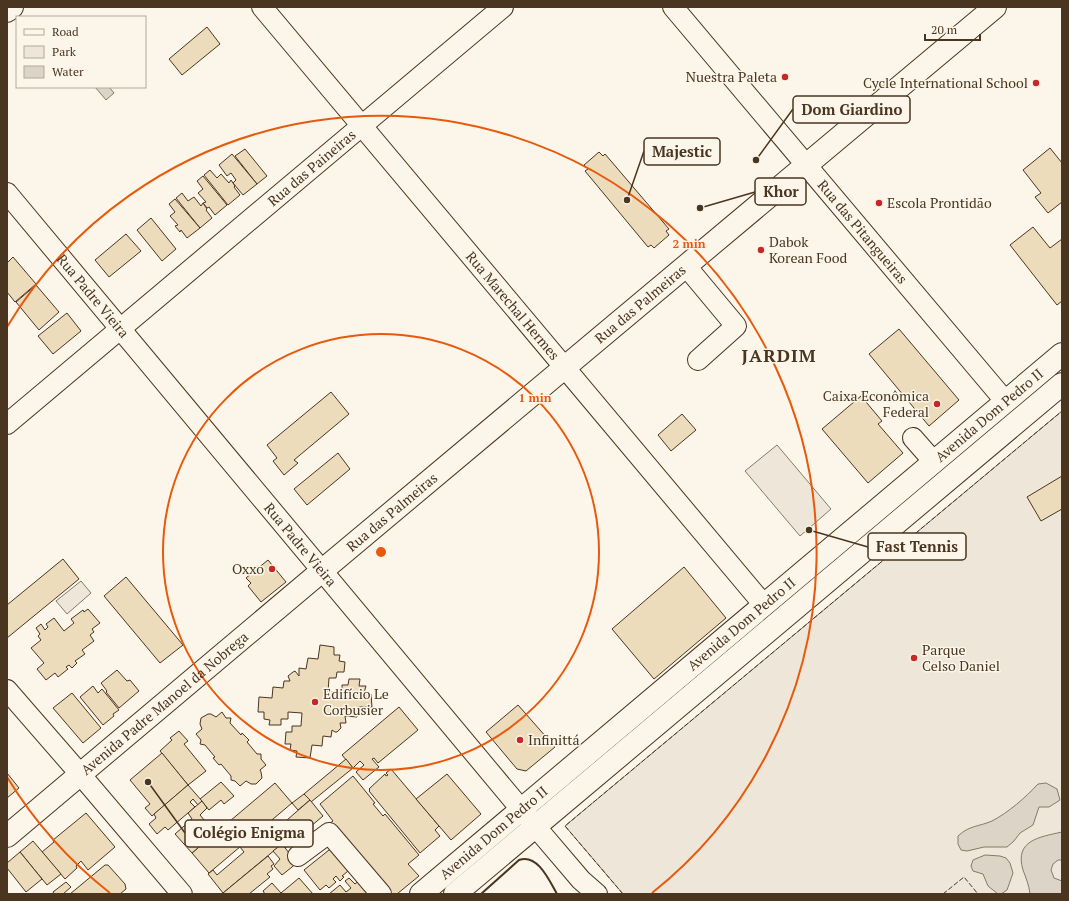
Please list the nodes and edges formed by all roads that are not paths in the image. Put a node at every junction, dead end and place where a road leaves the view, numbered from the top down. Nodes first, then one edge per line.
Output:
1 (12, 7) edge
2 (262, 7) edge
3 (503, 7) edge
4 (673, 7) edge
5 (995, 7) edge
6 (7, 11) edge
7 (362, 126) junction
8 (806, 165) junction
9 (7, 193) edge
10 (686, 266) junction
11 (120, 329) junction
12 (1062, 354) edge
13 (698, 360) dead end
14 (565, 367) junction
15 (1062, 384) edge
16 (1006, 402) junction
17 (7, 424) edge
18 (913, 438) dead end
19 (934, 462) junction
20 (322, 570) junction
21 (764, 605) junction
22 (7, 690) edge
23 (80, 774) junction
24 (528, 818) junction
25 (7, 836) edge
26 (298, 856) dead end
27 (584, 887) edge
28 (182, 894) edge
29 (381, 894) edge
30 (421, 894) edge
31 (455, 894) edge
32 (597, 894) edge

1 - 6 main road
2 - 7 street, Rua Marechal Hermes
3 - 7 street, Rua das Paineiras
4 - 8 street, Rua das Pitangueiras
5 - 8 main road, Rua das Palmeiras
7 - 11 street, Rua das Paineiras
7 - 14 street, Rua Marechal Hermes
8 - 10 main road, Rua das Palmeiras
8 - 16 street, Rua das Pitangueiras
9 - 11 street, Rua Padre Vieira
10 - 13 street
10 - 14 main road, Rua das Palmeiras
11 - 17 street, Rua das Paineiras
11 - 20 street, Rua Padre Vieira
12 - 16 main road, Avenida Dom Pedro II
14 - 20 main road, Rua das Palmeiras
14 - 21 street, Rua Marechal Hermes
15 - 24 main road, Avenida Dom Pedro II
16 - 19 main road, Avenida Dom Pedro II
18 - 19 street
19 - 21 main road, Avenida Dom Pedro II
20 - 23 main road, Avenida Padre Manoel da Nobrega
20 - 24 street, Rua Padre Vieira
21 - 24 main road, Avenida Dom Pedro II
22 - 23 street
23 - 25 main road, Avenida Padre Manoel da Nobrega
23 - 28 street
24 - 27 street, Rua Padre Vieira
24 - 30 main road, Avenida Dom Pedro II
24 - 31 main road, Avenida Dom Pedro II
26 - 29 street
27 - 32 street, Rua Padre Vieira

